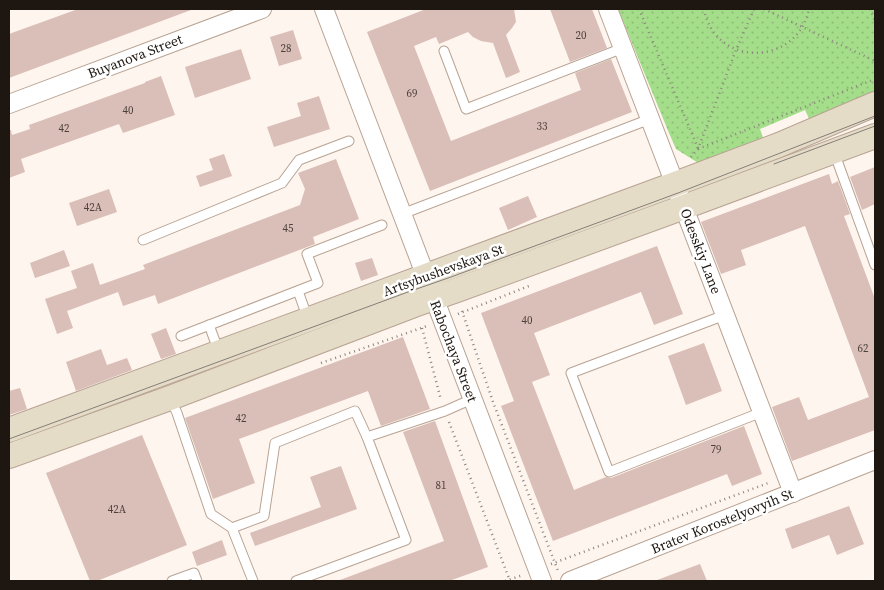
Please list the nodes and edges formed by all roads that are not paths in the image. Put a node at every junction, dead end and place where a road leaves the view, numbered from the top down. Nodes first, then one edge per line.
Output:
1 (262, 9) edge
2 (324, 9) edge
3 (608, 9) edge
4 (623, 48) junction
5 (444, 51) dead end
6 (9, 104) edge
7 (875, 104) edge
8 (650, 119) junction
9 (875, 136) edge
10 (349, 141) dead end
11 (834, 152) junction
12 (675, 184) junction
13 (684, 208) junction
14 (402, 214) junction
15 (382, 225) dead end
16 (143, 240) dead end
17 (875, 265) edge
18 (426, 276) junction
19 (298, 291) junction
20 (424, 302) junction
21 (725, 315) junction
22 (309, 319) junction
23 (209, 325) junction
24 (181, 336) dead end
25 (220, 352) junction
26 (170, 398) junction
27 (472, 399) junction
28 (762, 412) junction
29 (9, 430) edge
30 (367, 437) junction
31 (9, 456) edge
32 (875, 460) edge
33 (793, 493) junction
34 (232, 528) junction
35 (540, 575) edge
36 (172, 581) edge
37 (198, 581) edge
38 (252, 581) edge
39 (296, 581) edge
40 (570, 581) edge

1 - 6 street, Buyanova Street
2 - 14 street, Rabochaya Street
3 - 4 street, Odesskiy Lane
4 - 5 lane
4 - 8 street, Odesskiy Lane
7 - 12 main road, Artsybushevskaya St
8 - 12 street, Odesskiy Lane
8 - 14 lane
9 - 11 main road, Artsybushevskaya St
10 - 16 lane
11 - 13 main road, Artsybushevskaya St
11 - 17 lane
12 - 13 street, Odesskiy Lane
12 - 18 main road, Artsybushevskaya St
13 - 20 main road, Artsybushevskaya St
13 - 21 street, Odesskiy Lane
14 - 18 street, Rabochaya Street
15 - 19 lane
18 - 20 street, Rabochaya Street
18 - 22 main road, Artsybushevskaya St
19 - 22 lane
19 - 23 lane
20 - 26 main road, Artsybushevskaya St
20 - 27 street, Rabochaya Street
21 - 28 street, Odesskiy Lane
21 - 28 lane
22 - 25 main road, Artsybushevskaya St
23 - 24 lane
23 - 25 lane
25 - 29 main road, Artsybushevskaya St
26 - 31 main road, Artsybushevskaya St
26 - 34 lane
27 - 30 lane
27 - 35 street, Rabochaya Street
28 - 33 street, Odesskiy Lane
30 - 34 lane
30 - 39 lane
32 - 33 street, Bratev Korostelyovyih St
33 - 40 street, Bratev Korostelyovyih St
34 - 38 lane
36 - 37 lane

